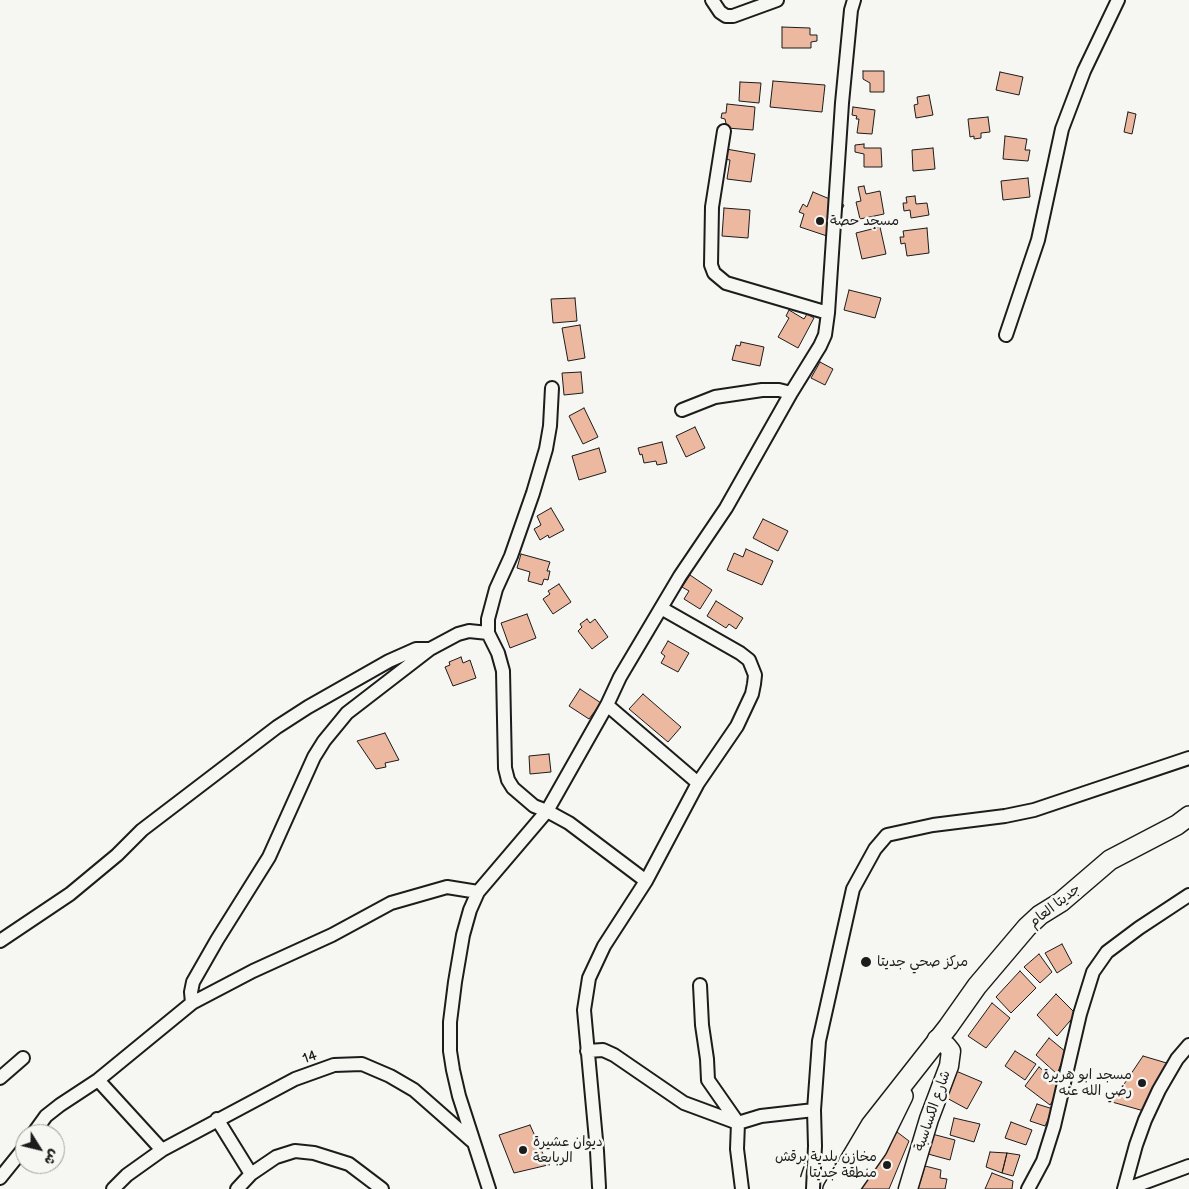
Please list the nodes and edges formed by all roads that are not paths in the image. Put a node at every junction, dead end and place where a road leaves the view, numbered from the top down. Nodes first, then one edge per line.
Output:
1 (712, 0) edge
2 (777, 0) edge
3 (854, 0) edge
4 (1118, 0) edge
5 (724, 131) dead end
6 (828, 313) junction
7 (1006, 335) dead end
8 (552, 388) dead end
9 (791, 394) junction
10 (682, 410) dead end
11 (661, 608) junction
12 (488, 633) junction
13 (430, 649) junction
14 (607, 705) junction
15 (1189, 758) edge
16 (698, 783) junction
17 (547, 811) junction
18 (1189, 816) edge
19 (646, 881) junction
20 (478, 892) junction
21 (1189, 895) edge
22 (0, 941) edge
23 (700, 985) dead end
24 (192, 1003) junction
25 (942, 1036) junction
26 (1189, 1045) edge
27 (587, 1051) junction
28 (22, 1058) dead end
29 (0, 1078) edge
30 (98, 1080) junction
31 (814, 1110) junction
32 (217, 1119) junction
33 (738, 1123) junction
34 (40, 1124) edge
35 (474, 1143) junction
36 (162, 1150) junction
37 (15, 1159) edge
38 (1189, 1166) edge
39 (251, 1174) junction
40 (0, 1178) edge
41 (599, 1187) dead end
42 (113, 1189) edge
43 (237, 1189) edge
44 (382, 1189) edge
45 (489, 1189) edge
46 (742, 1189) edge
47 (813, 1189) edge
48 (833, 1189) edge
49 (849, 1189) edge
50 (908, 1189) edge
51 (1028, 1189) edge
52 (1125, 1189) edge

1 - 2 street
3 - 6 street
4 - 7 street
5 - 6 street
6 - 9 street
8 - 12 street
9 - 10 street
9 - 11 street
11 - 14 street
11 - 16 street
12 - 13 street
12 - 17 street
13 - 22 street
13 - 24 street
14 - 16 street
14 - 17 street
15 - 31 street
16 - 19 street
17 - 19 street
17 - 20 street
18 - 25 main road, جديتا العام
19 - 27 street
20 - 24 street
20 - 35 street
21 - 51 street
23 - 33 street
24 - 30 street
25 - 48 main road, جديتا العام
25 - 49 main road, جديتا العام
25 - 50 street, شارع الكساسبة
26 - 52 street
27 - 33 street
27 - 41 street
28 - 29 street
30 - 34 street
30 - 36 street
31 - 33 street
31 - 47 street
32 - 35 street, 14
32 - 36 street, 14
32 - 39 street
33 - 46 street
35 - 45 street
36 - 42 street, 14
37 - 40 street
38 - 52 street
39 - 43 street
39 - 44 street

